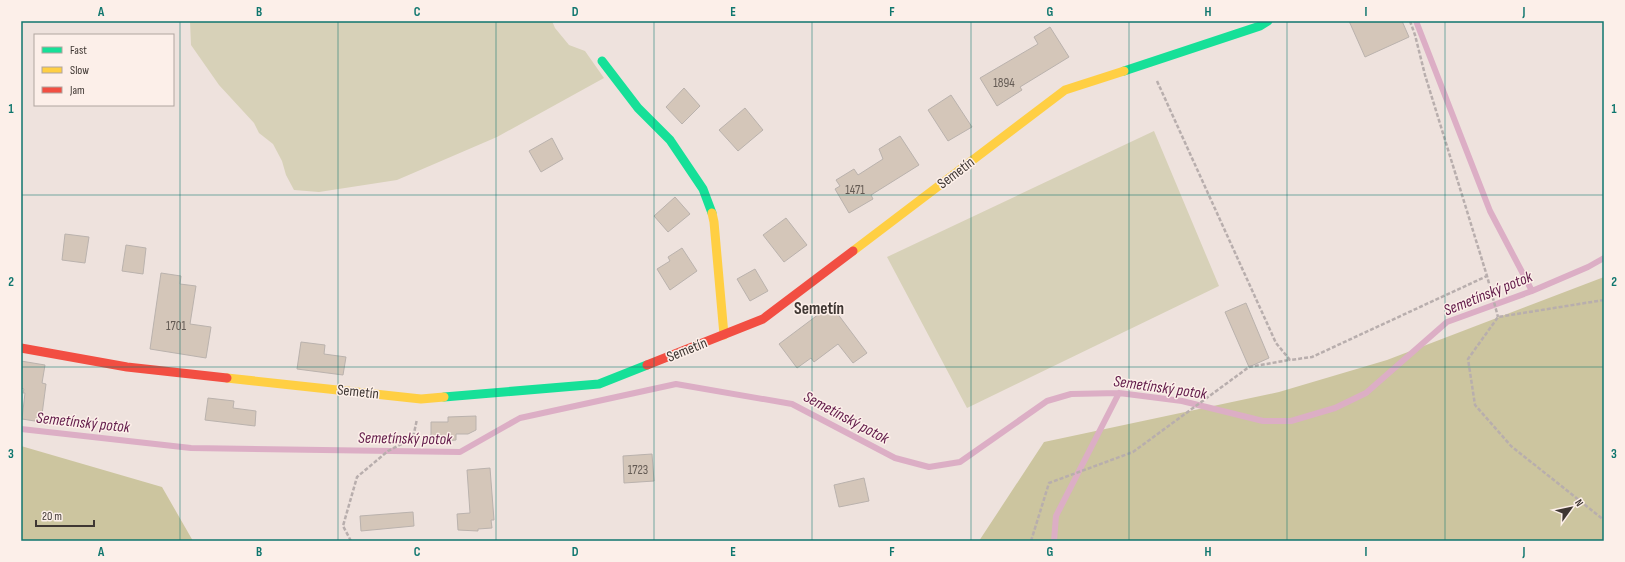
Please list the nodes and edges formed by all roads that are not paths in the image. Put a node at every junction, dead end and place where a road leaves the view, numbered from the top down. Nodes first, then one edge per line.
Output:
1 (1268, 21) edge
2 (602, 61) dead end
3 (724, 335) junction
4 (21, 348) edge

1 - 3 street, Semetín
2 - 3 street
3 - 4 street, Semetín

